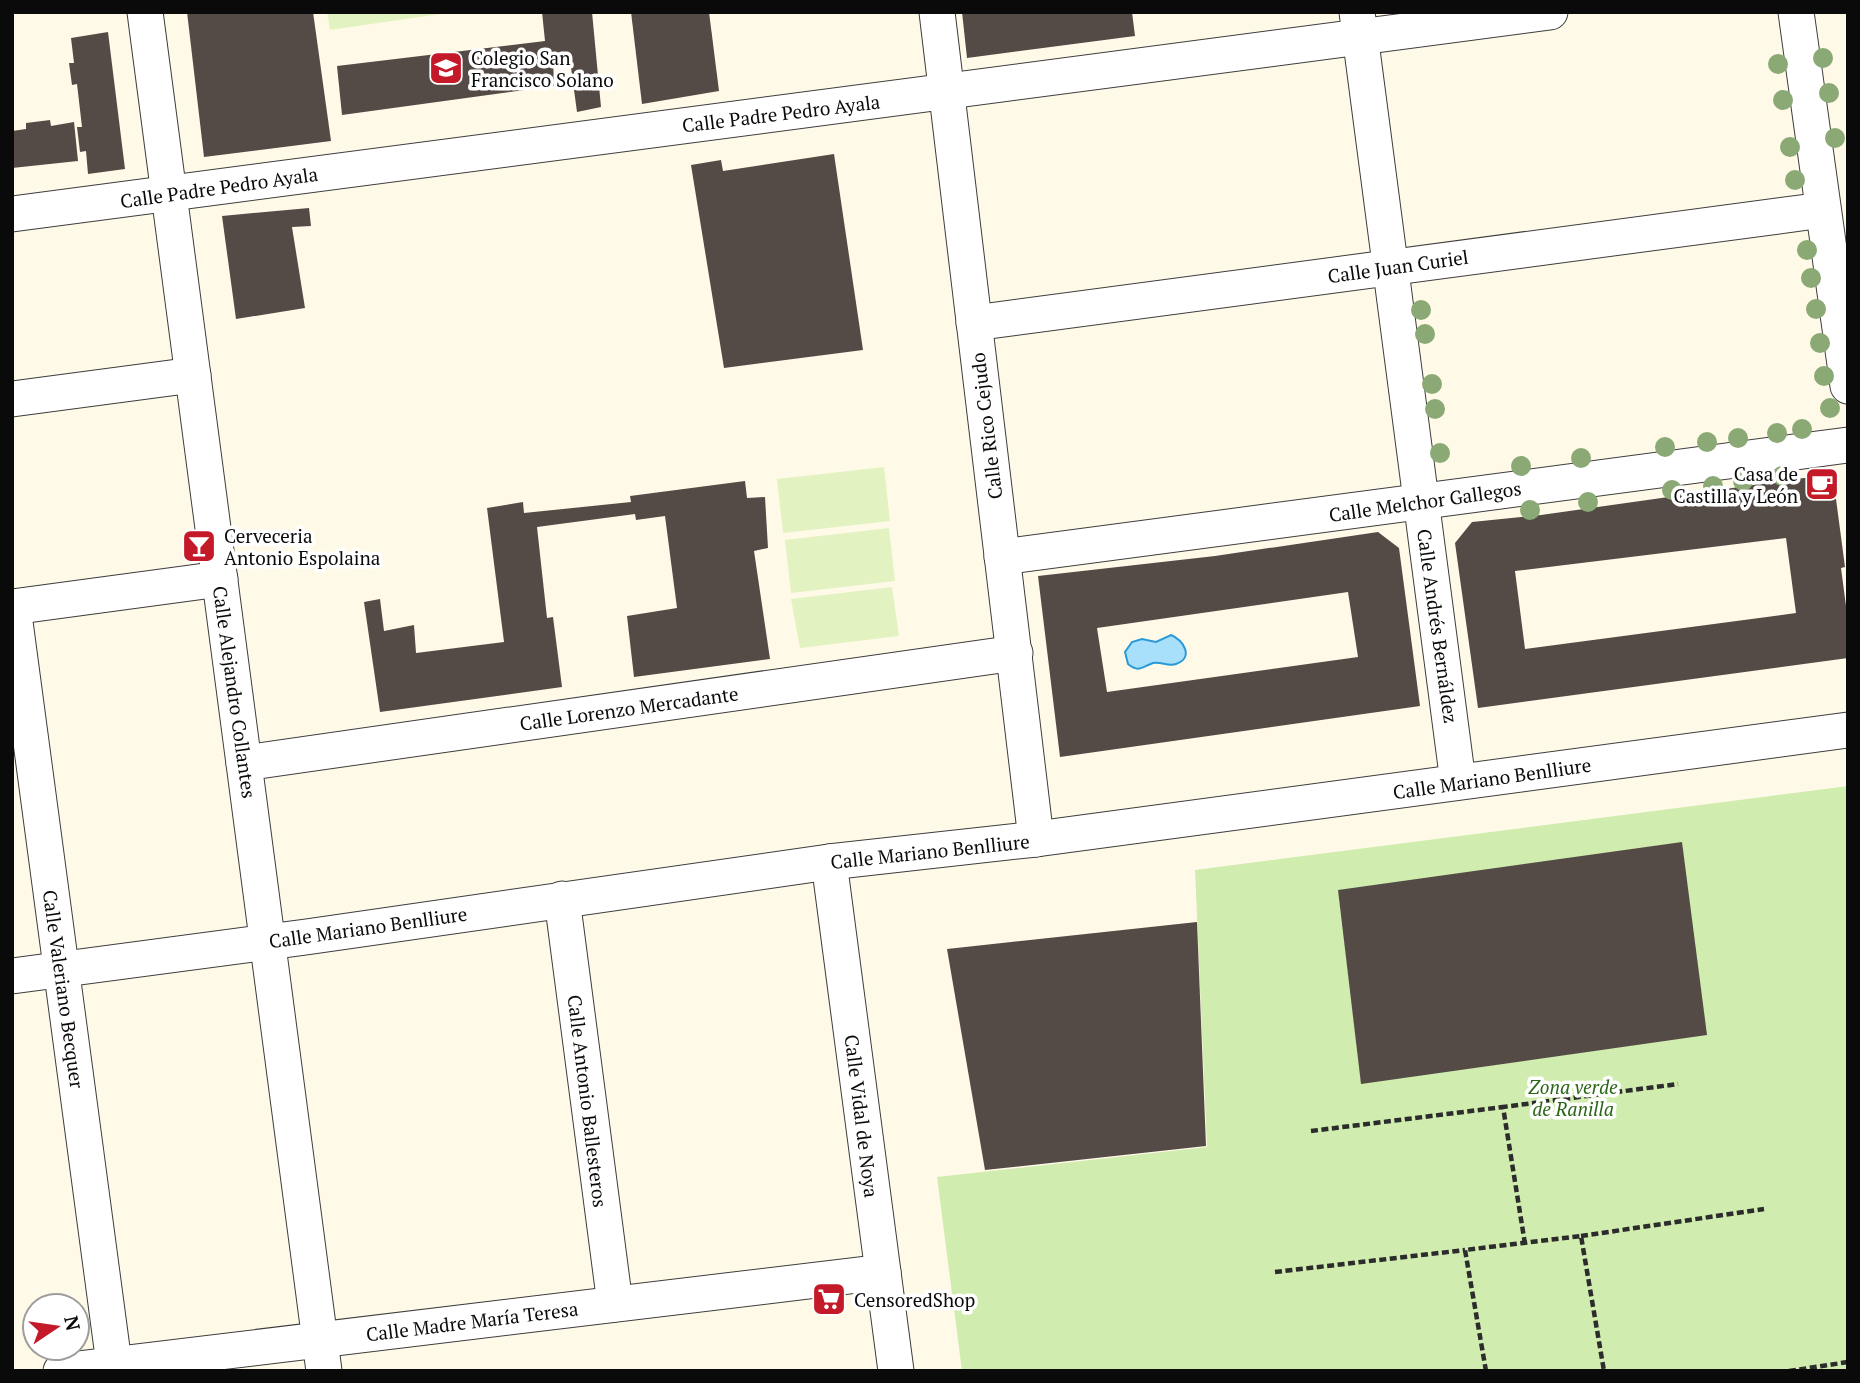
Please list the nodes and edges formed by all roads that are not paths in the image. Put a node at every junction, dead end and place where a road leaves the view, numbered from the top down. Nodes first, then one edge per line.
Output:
1 (145, 12) edge
2 (937, 12) edge
3 (1550, 12) edge
4 (1796, 12) edge
5 (1359, 25) edge
6 (947, 92) junction
7 (169, 194) junction
8 (1823, 210) junction
9 (12, 214) edge
10 (1390, 267) junction
11 (974, 323) junction
12 (193, 375) junction
13 (1848, 386) edge
14 (12, 400) edge
15 (1848, 445) edge
16 (1421, 502) junction
17 (1002, 556) junction
18 (220, 579) junction
19 (13, 607) edge
20 (1015, 653) junction
21 (1848, 730) edge
22 (244, 763) junction
23 (1458, 782) junction
24 (1036, 839) junction
25 (829, 862) junction
26 (562, 899) junction
27 (268, 942) junction
28 (61, 969) junction
29 (12, 976) edge
30 (883, 1272) junction
31 (615, 1304) junction
32 (322, 1355) edge
33 (114, 1368) edge
34 (61, 1371) edge
35 (896, 1371) edge

1 - 7 street, Calle Alejandro Collantes
2 - 6 street, Calle Rico Cejudo
3 - 5 street, Calle Padre Pedro Ayala
4 - 8 street
5 - 6 street, Calle Padre Pedro Ayala
5 - 10 street, Calle Andrés Bernáldez
6 - 7 street, Calle Padre Pedro Ayala
6 - 11 street, Calle Rico Cejudo
7 - 9 street, Calle Padre Pedro Ayala
7 - 12 street, Calle Alejandro Collantes
8 - 10 street, Calle Juan Curiel
8 - 13 street
10 - 11 street, Calle Juan Curiel
10 - 16 street, Calle Andrés Bernáldez
11 - 17 street, Calle Rico Cejudo
12 - 14 street
12 - 18 street, Calle Alejandro Collantes
15 - 16 street, Calle Melchor Gallegos
16 - 17 street, Calle Melchor Gallegos
16 - 23 street, Calle Andrés Bernáldez
17 - 20 street, Calle Rico Cejudo
18 - 19 street
18 - 22 street, Calle Alejandro Collantes
19 - 28 street, Calle Valeriano Becquer
20 - 22 street, Calle Lorenzo Mercadante
20 - 24 street, Calle Rico Cejudo
21 - 23 street, Calle Mariano Benlliure
22 - 27 street, Calle Alejandro Collantes
23 - 24 street, Calle Mariano Benlliure
24 - 25 street, Calle Mariano Benlliure
25 - 26 street, Calle Mariano Benlliure
25 - 30 street, Calle Vidal de Noya
26 - 27 street, Calle Mariano Benlliure
26 - 31 street, Calle Antonio Ballesteros
27 - 28 street, Calle Mariano Benlliure
27 - 32 street, Calle Alejandro Collantes
28 - 29 street, Calle Mariano Benlliure
28 - 33 street, Calle Valeriano Becquer
30 - 31 street, Calle Madre María Teresa
30 - 35 street, Calle Vidal de Noya
31 - 32 street, Calle Madre María Teresa
32 - 33 street, Calle Madre María Teresa
33 - 34 street, Calle Madre María Teresa

